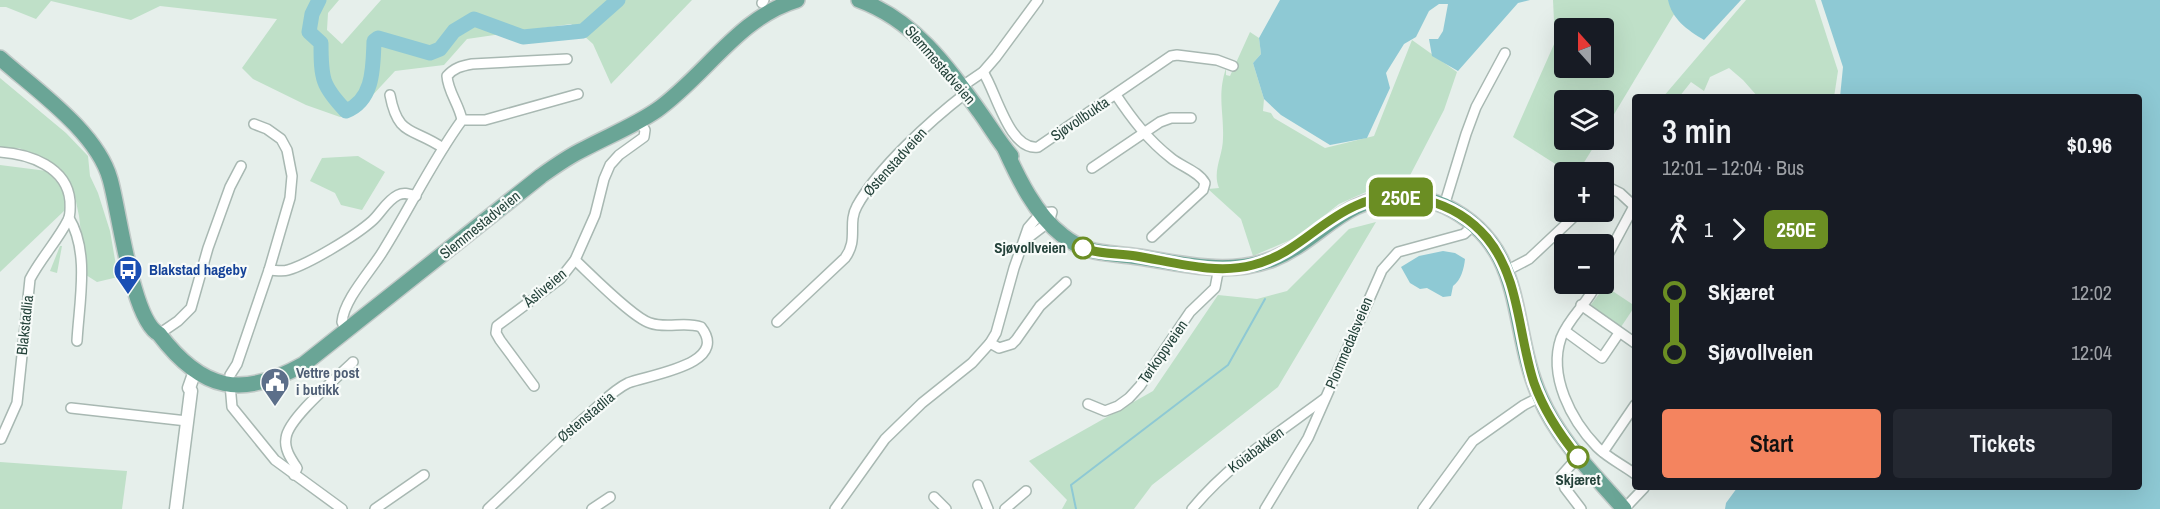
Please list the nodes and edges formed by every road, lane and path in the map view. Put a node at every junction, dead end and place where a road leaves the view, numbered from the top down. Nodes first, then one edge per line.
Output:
1 (797, 0) edge
2 (859, 0) edge
3 (1038, 0) edge
4 (1505, 52) dead end
5 (0, 58) edge
6 (567, 59) dead end
7 (1233, 66) dead end
8 (983, 72) junction
9 (963, 90) junction
10 (390, 94) dead end
11 (578, 94) dead end
12 (1116, 95) junction
13 (1191, 118) dead end
14 (462, 120) junction
15 (639, 121) junction
16 (254, 124) dead end
17 (1143, 132) junction
18 (443, 148) junction
19 (0, 152) edge
20 (241, 166) dead end
21 (1092, 168) dead end
22 (1614, 190) edge
23 (416, 196) junction
24 (1632, 204) edge
25 (1444, 206) junction
26 (1632, 209) edge
27 (1047, 216) junction
28 (69, 218) junction
29 (1568, 222) edge
30 (1474, 225) junction
31 (1152, 237) dead end
32 (1614, 240) edge
33 (575, 260) junction
34 (1219, 267) junction
35 (269, 270) junction
36 (1506, 271) junction
37 (1066, 282) dead end
38 (1590, 294) edge
39 (1581, 305) junction
40 (777, 322) dead end
41 (1565, 331) junction
42 (347, 332) junction
43 (1619, 333) junction
44 (159, 334) junction
45 (76, 341) dead end
46 (1632, 341) edge
47 (990, 343) junction
48 (353, 362) dead end
49 (198, 373) junction
50 (230, 380) junction
51 (534, 386) dead end
52 (1325, 397) junction
53 (1540, 397) junction
54 (1088, 404) dead end
55 (71, 408) dead end
56 (1632, 409) edge
57 (187, 421) junction
58 (1, 439) edge
59 (1603, 452) junction
60 (1578, 457) junction
61 (1632, 472) edge
62 (294, 475) junction
63 (424, 475) dead end
64 (978, 485) dead end
65 (1642, 490) edge
66 (1026, 491) dead end
67 (610, 496) dead end
68 (934, 497) dead end
69 (176, 509) edge
70 (342, 509) edge
71 (375, 509) edge
72 (488, 509) edge
73 (592, 509) edge
74 (836, 509) edge
75 (946, 509) edge
76 (988, 509) edge
77 (1005, 509) edge
78 (1192, 509) edge
79 (1265, 509) edge
80 (1423, 509) edge
81 (1581, 509) edge
82 (1624, 509) edge

1 - 15 main road, Slemmestadveien
2 - 9 main road, Slemmestadveien
3 - 8 street
4 - 25 street
5 - 44 main road, Slemmestadveien
6 - 14 street
7 - 12 street, Sjøvollbukta
8 - 9 street
8 - 12 street, Sjøvollbukta
9 - 27 main road, Slemmestadveien
9 - 40 street, Østenstadveien
10 - 18 street
11 - 14 street
12 - 17 street, Sjøvollbukta
13 - 17 street
14 - 18 street
15 - 33 street, Åsliveien
15 - 42 main road, Slemmestadveien
16 - 35 street
17 - 21 street
17 - 31 street, Sjøvollbukta
18 - 23 street
19 - 28 street
20 - 44 street
22 - 24 street
23 - 35 street
23 - 42 street
25 - 30 main road, Slemmestadveien
25 - 34 main road, Slemmestadveien
26 - 32 street
27 - 34 main road, Slemmestadveien
27 - 47 street
28 - 45 street
28 - 58 street, Blakstadlia
29 - 36 street
30 - 36 main road, Slemmestadveien
30 - 52 street, Plommedalsveien
33 - 51 street, Åsliveien
33 - 72 street, Østenstadlia
34 - 54 street, Tørkoppveien
35 - 50 street
36 - 53 main road, Slemmestadveien
37 - 47 street
38 - 39 street
39 - 41 street
39 - 43 street
41 - 43 street
41 - 59 street
42 - 50 main road, Slemmestadveien
43 - 46 street
44 - 49 main road, Slemmestadveien
47 - 74 street
48 - 62 street
49 - 50 main road, Slemmestadveien
49 - 57 street
50 - 62 street
52 - 78 street, Koiabakken
52 - 79 street, Plommedalsveien
53 - 60 main road, Slemmestadveien
53 - 80 street
55 - 57 street
56 - 59 street
57 - 69 street
59 - 61 street
60 - 81 street
60 - 82 main road, Slemmestadveien
62 - 70 street
63 - 71 street
64 - 76 street
65 - 82 street
66 - 77 street
67 - 73 street
68 - 75 street

